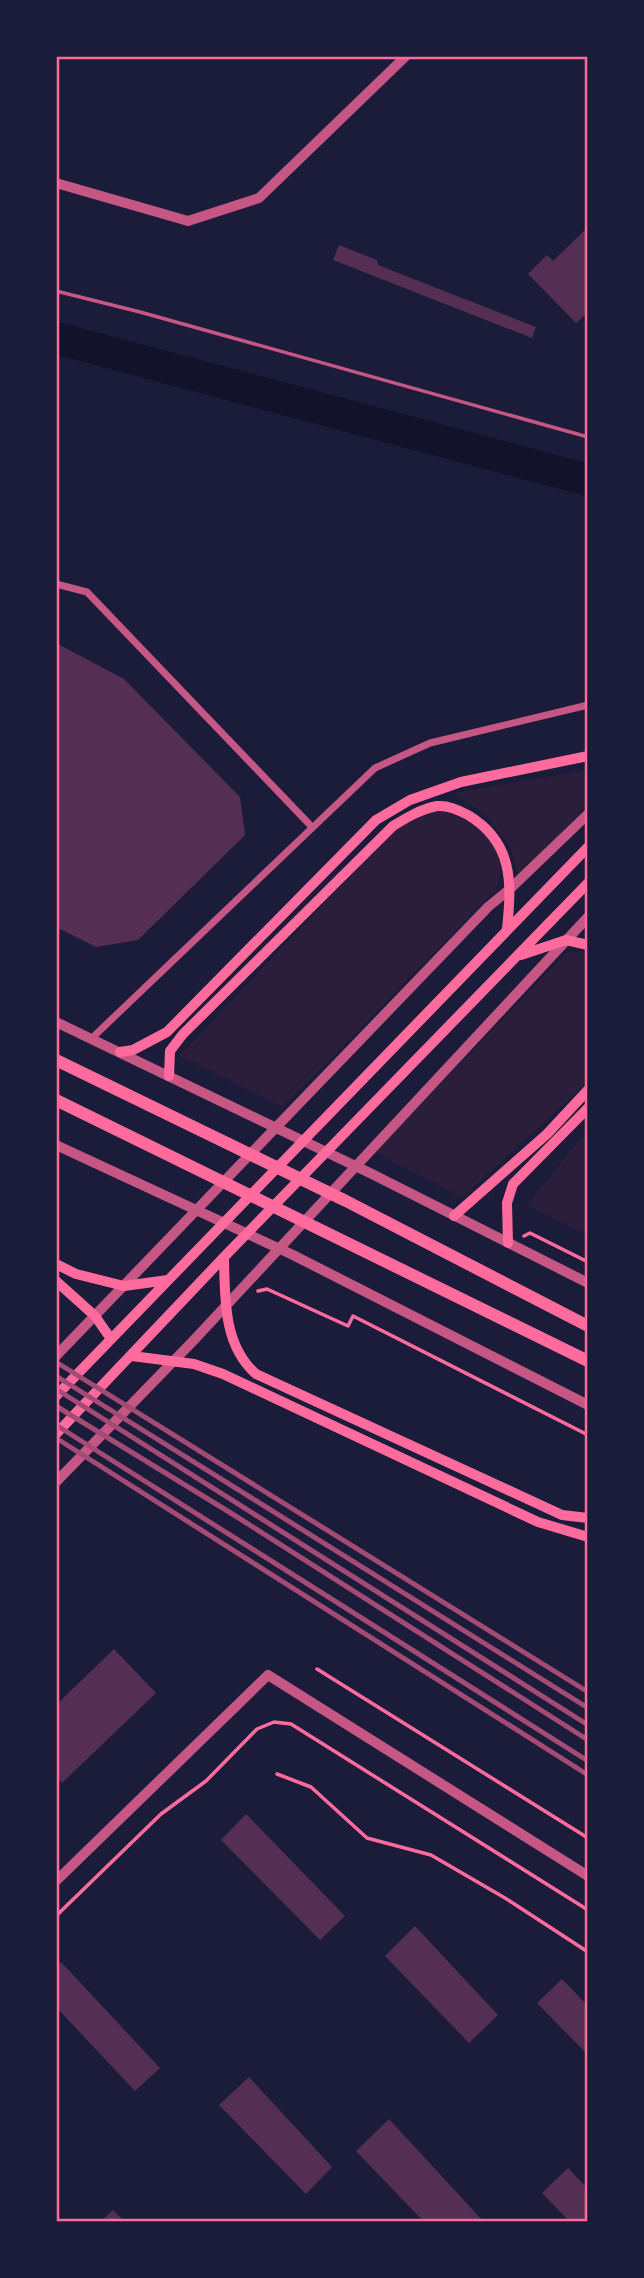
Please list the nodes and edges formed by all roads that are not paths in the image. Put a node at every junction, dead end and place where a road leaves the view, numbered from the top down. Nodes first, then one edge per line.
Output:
1 (406, 56) edge
2 (56, 183) edge
3 (56, 290) edge
4 (588, 437) edge
5 (56, 584) edge
6 (588, 705) edge
7 (588, 756) edge
8 (588, 814) edge
9 (312, 827) junction
10 (588, 847) edge
11 (588, 883) edge
12 (511, 888) junction
13 (588, 917) edge
14 (507, 929) junction
15 (566, 940) junction
16 (588, 945) edge
17 (518, 956) junction
18 (56, 1022) edge
19 (92, 1038) junction
20 (120, 1052) junction
21 (56, 1060) edge
22 (169, 1076) junction
23 (588, 1090) edge
24 (56, 1100) edge
25 (588, 1108) edge
26 (56, 1145) edge
27 (454, 1216) junction
28 (508, 1243) junction
29 (224, 1257) junction
30 (56, 1264) edge
31 (168, 1280) junction
32 (56, 1281) edge
33 (588, 1283) edge
34 (124, 1286) junction
35 (225, 1307) junction
36 (95, 1316) junction
37 (588, 1326) edge
38 (111, 1339) junction
39 (56, 1356) edge
40 (132, 1356) junction
41 (173, 1362) junction
42 (588, 1362) edge
43 (56, 1396) edge
44 (588, 1405) edge
45 (56, 1434) edge
46 (56, 1482) edge
47 (588, 1518) edge
48 (588, 1536) edge
49 (588, 1876) edge
50 (56, 1881) edge

1 - 2 street
3 - 4 lane
5 - 9 street
6 - 9 street
7 - 20 main road
8 - 12 street
9 - 19 street
10 - 14 main road
11 - 17 main road
12 - 14 main road
12 - 22 main road
12 - 34 street
13 - 15 street
14 - 31 main road
15 - 16 main road
15 - 17 main road
15 - 35 street
17 - 29 main road
18 - 19 street
19 - 20 street
20 - 22 street
21 - 37 highway
22 - 27 street
23 - 27 main road
24 - 42 highway
25 - 28 main road
26 - 44 street
27 - 28 street
28 - 33 street
29 - 35 main road
29 - 40 main road
30 - 34 main road
31 - 34 main road
31 - 38 main road
32 - 36 main road
34 - 36 street
35 - 41 street
35 - 47 main road
36 - 38 main road
36 - 39 street
38 - 43 main road
40 - 41 main road
40 - 45 main road
41 - 46 street
41 - 48 main road
49 - 50 street

